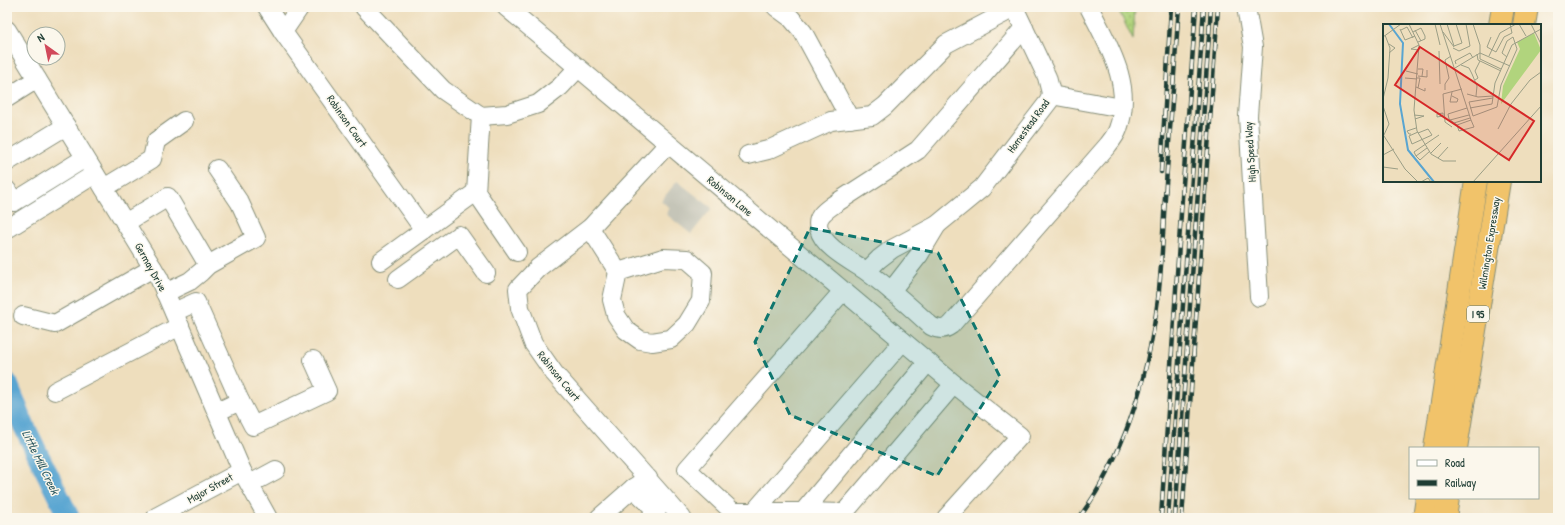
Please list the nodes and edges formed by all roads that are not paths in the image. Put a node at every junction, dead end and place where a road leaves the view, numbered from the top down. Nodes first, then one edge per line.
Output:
1 (267, 7) edge
2 (300, 7) edge
3 (364, 7) edge
4 (506, 7) edge
5 (776, 7) edge
6 (1089, 7) edge
7 (1246, 7) edge
8 (1503, 7) edge
9 (1527, 7) edge
10 (1014, 8) edge
11 (1500, 24) edge
12 (1524, 24) edge
13 (1024, 28) junction
14 (283, 32) junction
15 (8, 33) edge
16 (578, 68) junction
17 (37, 79) junction
18 (1051, 95) junction
19 (7, 98) edge
20 (1122, 108) junction
21 (481, 116) junction
22 (850, 119) junction
23 (184, 121) dead end
24 (66, 126) junction
25 (668, 144) junction
26 (748, 155) dead end
27 (86, 158) junction
28 (7, 162) edge
29 (217, 169) dead end
30 (100, 181) junction
31 (1476, 182) edge
32 (1499, 182) edge
33 (476, 192) junction
34 (10, 196) edge
35 (445, 214) junction
36 (125, 223) junction
37 (937, 225) junction
38 (590, 228) junction
39 (7, 229) edge
40 (424, 230) junction
41 (459, 235) junction
42 (517, 252) dead end
43 (381, 261) dead end
44 (208, 265) junction
45 (153, 268) junction
46 (618, 272) junction
47 (866, 272) junction
48 (486, 273) dead end
49 (398, 279) dead end
50 (844, 291) junction
51 (891, 291) junction
52 (165, 293) junction
53 (1259, 297) dead end
54 (23, 316) dead end
55 (177, 319) junction
56 (903, 341) junction
57 (313, 360) dead end
58 (928, 362) junction
59 (954, 384) junction
60 (55, 391) dead end
61 (240, 401) junction
62 (217, 412) junction
63 (1435, 447) edge
64 (1456, 447) edge
65 (276, 470) dead end
66 (246, 477) junction
67 (641, 483) junction
68 (1427, 499) edge
69 (1448, 499) edge
70 (754, 512) junction
71 (803, 512) junction
72 (846, 516) edge
73 (156, 517) edge
74 (268, 518) edge
75 (599, 518) edge
76 (650, 518) edge
77 (682, 518) edge
78 (946, 518) edge
79 (1424, 518) edge
80 (1445, 518) edge

1 - 14 street, Robinson Court
2 - 14 street
3 - 21 street
4 - 16 street, Robinson Lane
5 - 22 street
6 - 20 street
7 - 53 street, High Speed Way
8 - 11 highway
9 - 12 highway
10 - 13 street, Homestead Road
10 - 22 street
13 - 18 street, Homestead Road
13 - 47 street
14 - 40 street, Robinson Court
15 - 17 street, Germay Drive
16 - 21 street
16 - 25 street, Robinson Lane
17 - 19 street
17 - 24 street, Germay Drive
18 - 20 street
18 - 37 street, Homestead Road
20 - 51 street
21 - 33 street
22 - 26 street
23 - 30 street
24 - 27 street, Germay Drive
24 - 28 street
25 - 38 street, Robinson Court
25 - 50 street, Robinson Lane
27 - 30 street, Germay Drive
27 - 34 street
29 - 44 street
30 - 36 street, Germay Drive
30 - 39 street
31 - 63 highway, Wilmington Expressway / I 95
32 - 64 highway, Wilmington Expressway / I 95
33 - 35 street
33 - 42 street
35 - 40 street
35 - 41 street
36 - 44 street
36 - 45 street, Germay Drive
37 - 47 street, Homestead Road
37 - 51 street, Homestead Road
38 - 46 street
38 - 67 street, Robinson Court
40 - 43 street
41 - 48 street
41 - 49 street
44 - 52 street
45 - 52 street, Germay Drive
45 - 54 street
46 - 46 street
47 - 51 street
50 - 56 street, Robinson Lane
50 - 70 street
52 - 55 street, Germay Drive
55 - 60 street
55 - 61 street
55 - 62 street, Germay Drive
56 - 58 street, Robinson Lane
56 - 70 street
57 - 61 street
58 - 59 street, Robinson Lane
58 - 71 street
59 - 72 street
59 - 78 street, Robinson Lane
61 - 62 street
62 - 66 street, Germay Drive
65 - 66 street, Major Street
66 - 73 street, Major Street
66 - 74 street, Germay Drive
67 - 75 street
67 - 76 street
67 - 77 street, Robinson Court
68 - 79 highway
69 - 80 highway
70 - 71 street
71 - 72 street

